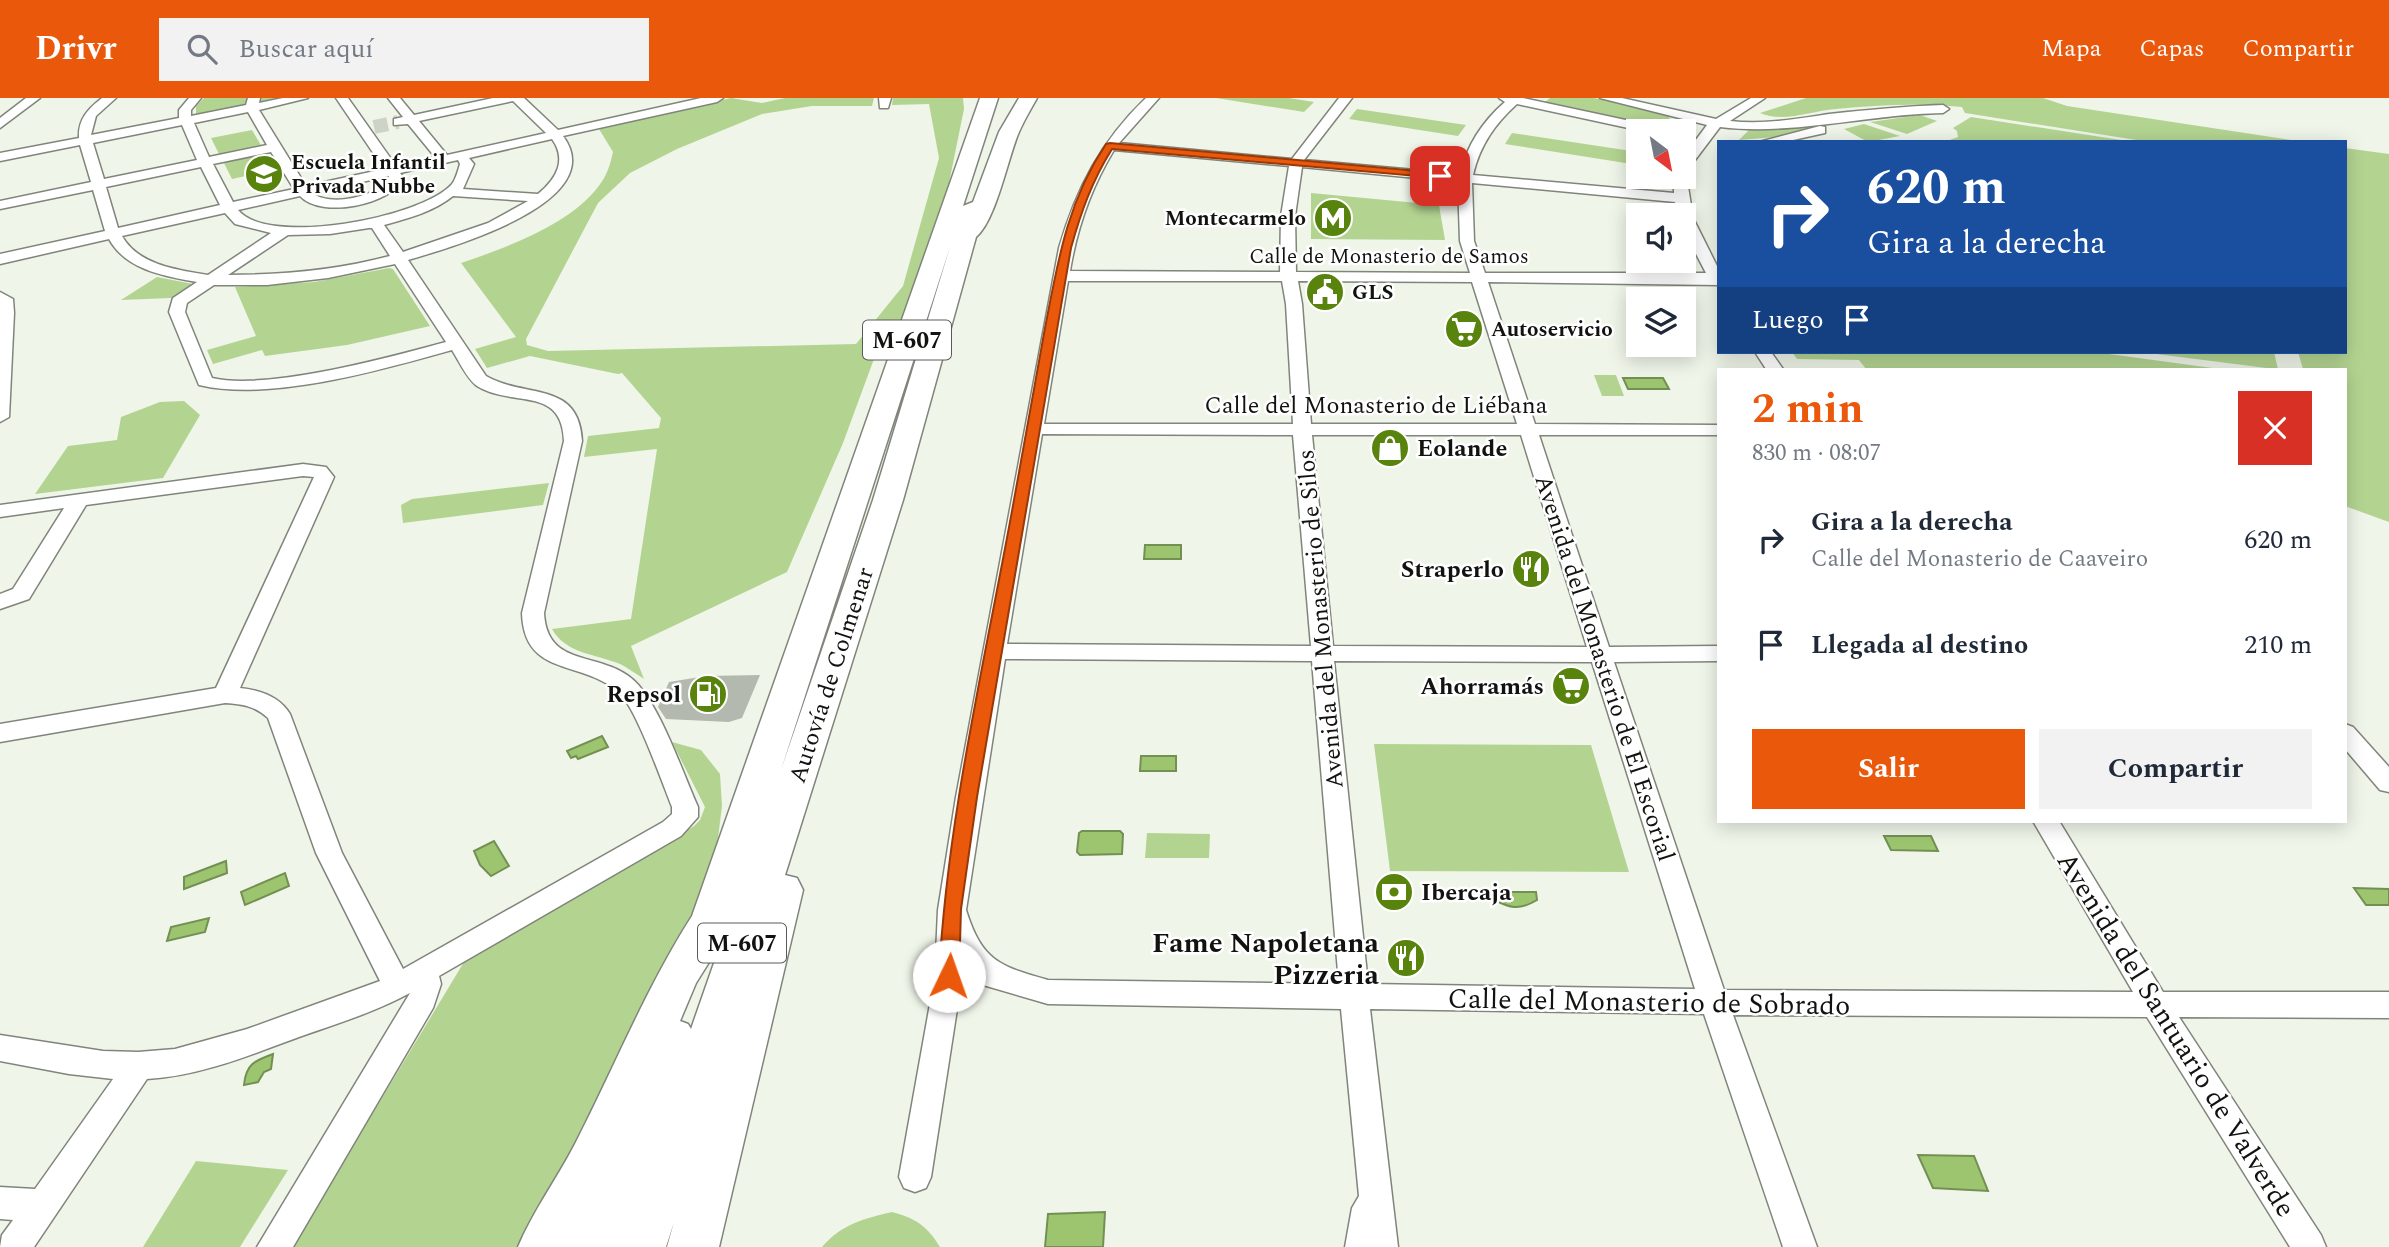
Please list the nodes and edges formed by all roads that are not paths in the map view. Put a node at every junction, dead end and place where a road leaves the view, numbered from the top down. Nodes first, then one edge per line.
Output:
1 (34, 98) edge
2 (110, 98) edge
3 (195, 98) edge
4 (302, 98) edge
5 (342, 98) edge
6 (394, 98) edge
7 (510, 98) edge
8 (517, 98) edge
9 (657, 98) edge
10 (717, 98) edge
11 (967, 98) edge
12 (989, 98) edge
13 (1006, 98) edge
14 (1028, 98) edge
15 (1153, 98) edge
16 (1346, 98) edge
17 (1606, 98) edge
18 (1759, 98) edge
19 (1512, 99) edge
20 (253, 103) edge
21 (670, 108) junction
22 (1944, 109) dead end
23 (1887, 110) junction
24 (1664, 111) junction
25 (1674, 119) edge
26 (404, 120) junction
27 (187, 121) junction
28 (1719, 122) junction
29 (0, 124) edge
30 (1626, 124) edge
31 (368, 128) tunnel mouth
32 (343, 133) dead end
33 (554, 135) junction
34 (1696, 139) edge
35 (1700, 140) junction
36 (1776, 140) edge
37 (85, 141) junction
38 (1717, 142) edge
39 (280, 146) dead end
40 (1110, 146) junction
41 (1696, 146) edge
42 (461, 155) junction
43 (441, 156) dead end
44 (0, 157) edge
45 (1296, 163) junction
46 (395, 170) junction
47 (1464, 178) junction
48 (1682, 189) edge
49 (956, 190) junction
50 (302, 191) junction
51 (451, 192) junction
52 (542, 198) junction
53 (1682, 198) junction
54 (0, 205) edge
55 (229, 208) junction
56 (376, 223) junction
57 (282, 232) junction
58 (114, 233) junction
59 (965, 241) junction
60 (0, 259) edge
61 (400, 260) junction
62 (1061, 276) junction
63 (1290, 277) junction
64 (1717, 277) edge
65 (1477, 278) junction
66 (211, 279) junction
67 (1717, 279) edge
68 (0, 297) edge
69 (456, 344) junction
70 (0, 417) edge
71 (1033, 429) junction
72 (1530, 429) junction
73 (1303, 430) junction
74 (1717, 430) edge
75 (80, 499) junction
76 (0, 511) edge
77 (0, 602) edge
78 (844, 639) junction
79 (996, 651) junction
80 (1323, 653) junction
81 (1717, 653) edge
82 (1600, 654) junction
83 (225, 695) junction
84 (0, 733) edge
85 (2347, 735) edge
86 (2389, 783) edge
87 (2047, 823) edge
88 (952, 909) junction
89 (711, 922) junction
90 (411, 979) junction
91 (1355, 996) junction
92 (1714, 1002) junction
93 (2155, 1004) junction
94 (2389, 1005) edge
95 (0, 1048) edge
96 (139, 1066) junction
97 (1371, 1156) junction
98 (915, 1177) dead end
99 (0, 1203) edge
100 (43, 1205) junction
101 (1788, 1212) junction
102 (14, 1247) edge
103 (274, 1247) edge
104 (544, 1247) edge
105 (594, 1247) edge
106 (640, 1247) edge
107 (693, 1247) edge
108 (1362, 1247) edge
109 (1381, 1247) edge
110 (1788, 1247) edge
111 (1800, 1247) edge
112 (2309, 1247) edge

1 - 29 street
2 - 37 street
3 - 27 street
4 - 20 street
5 - 46 street
6 - 26 street
7 - 26 street
8 - 33 street
9 - 21 street
10 - 21 street
11 - 49 highway
12 - 49 highway, M-607
13 - 59 highway, Autovía de Colmenar / M-607
14 - 59 highway
15 - 40 street
16 - 45 street, Avenida del Monasterio de Silos
17 - 24 street
18 - 28 street
19 - 30 street
19 - 47 street, Avenida del Monasterio de El Escorial
20 - 27 street
20 - 50 street
21 - 33 street
22 - 23 street
23 - 28 street
23 - 36 street
24 - 25 street
24 - 28 street
26 - 43 street
27 - 37 street
27 - 55 street
28 - 35 street
31 - 32 street
33 - 42 street
33 - 52 street
34 - 35 street
35 - 38 street
35 - 41 street
37 - 44 street
37 - 58 street
39 - 54 street
40 - 45 street
40 - 62 street
42 - 46 street
42 - 51 street
45 - 47 street
45 - 63 street, Avenida del Monasterio de Silos
46 - 50 street
46 - 50 street
47 - 53 street
47 - 65 street, Avenida del Monasterio de El Escorial
48 - 53 street
49 - 89 highway, M-607
50 - 55 street
51 - 52 street
51 - 56 street
52 - 61 street
53 - 64 street
55 - 57 street
55 - 58 street
56 - 57 street
56 - 61 street
57 - 66 street
58 - 60 street
58 - 66 street
59 - 78 highway, Autovía de Colmenar / M-607
61 - 66 street
61 - 69 street
62 - 63 street, Calle de Monasterio de Samos
62 - 71 street
63 - 65 street, Calle de Monasterio de Samos
63 - 73 street, Avenida del Monasterio de Silos
65 - 67 street, Calle de Monasterio de Samos
65 - 72 street, Avenida del Monasterio de El Escorial
66 - 69 street
68 - 70 street
69 - 90 street
71 - 73 street, Calle del Monasterio de Liébana
71 - 79 street
72 - 73 street, Calle del Monasterio de Liébana
72 - 74 street, Calle del Monasterio de Liébana
72 - 82 street, Avenida del Monasterio de El Escorial
73 - 80 street, Avenida del Monasterio de Silos
75 - 76 street
75 - 77 street
75 - 83 street
78 - 106 highway, Autovía de Colmenar / M-607
78 - 107 highway
79 - 80 street
79 - 88 street
80 - 82 street
80 - 91 street, Avenida del Monasterio de Silos
81 - 82 street
82 - 92 street, Avenida del Monasterio de El Escorial
83 - 84 street
83 - 90 street
85 - 86 street
87 - 93 street, Avenida del Santuario de Valverde
88 - 91 street, Calle del Monasterio de Sobrado
88 - 98 street
89 - 104 highway
89 - 105 highway, M-607
90 - 96 street
90 - 103 street
91 - 92 street, Calle del Monasterio de Sobrado
91 - 97 street, Avenida del Monasterio de Silos
92 - 93 street, Calle del Monasterio de Sobrado
92 - 101 street, Avenida del Monasterio de El Escorial
93 - 94 street, Calle del Monasterio de Sobrado
93 - 112 street, Avenida del Santuario de Valverde
95 - 96 street
96 - 100 street
97 - 108 street, Avenida del Monasterio de Silos
97 - 109 street, Avenida del Monasterio de Silos
99 - 100 street
100 - 102 street
101 - 110 street
101 - 111 street, Avenida del Monasterio de El Escorial

